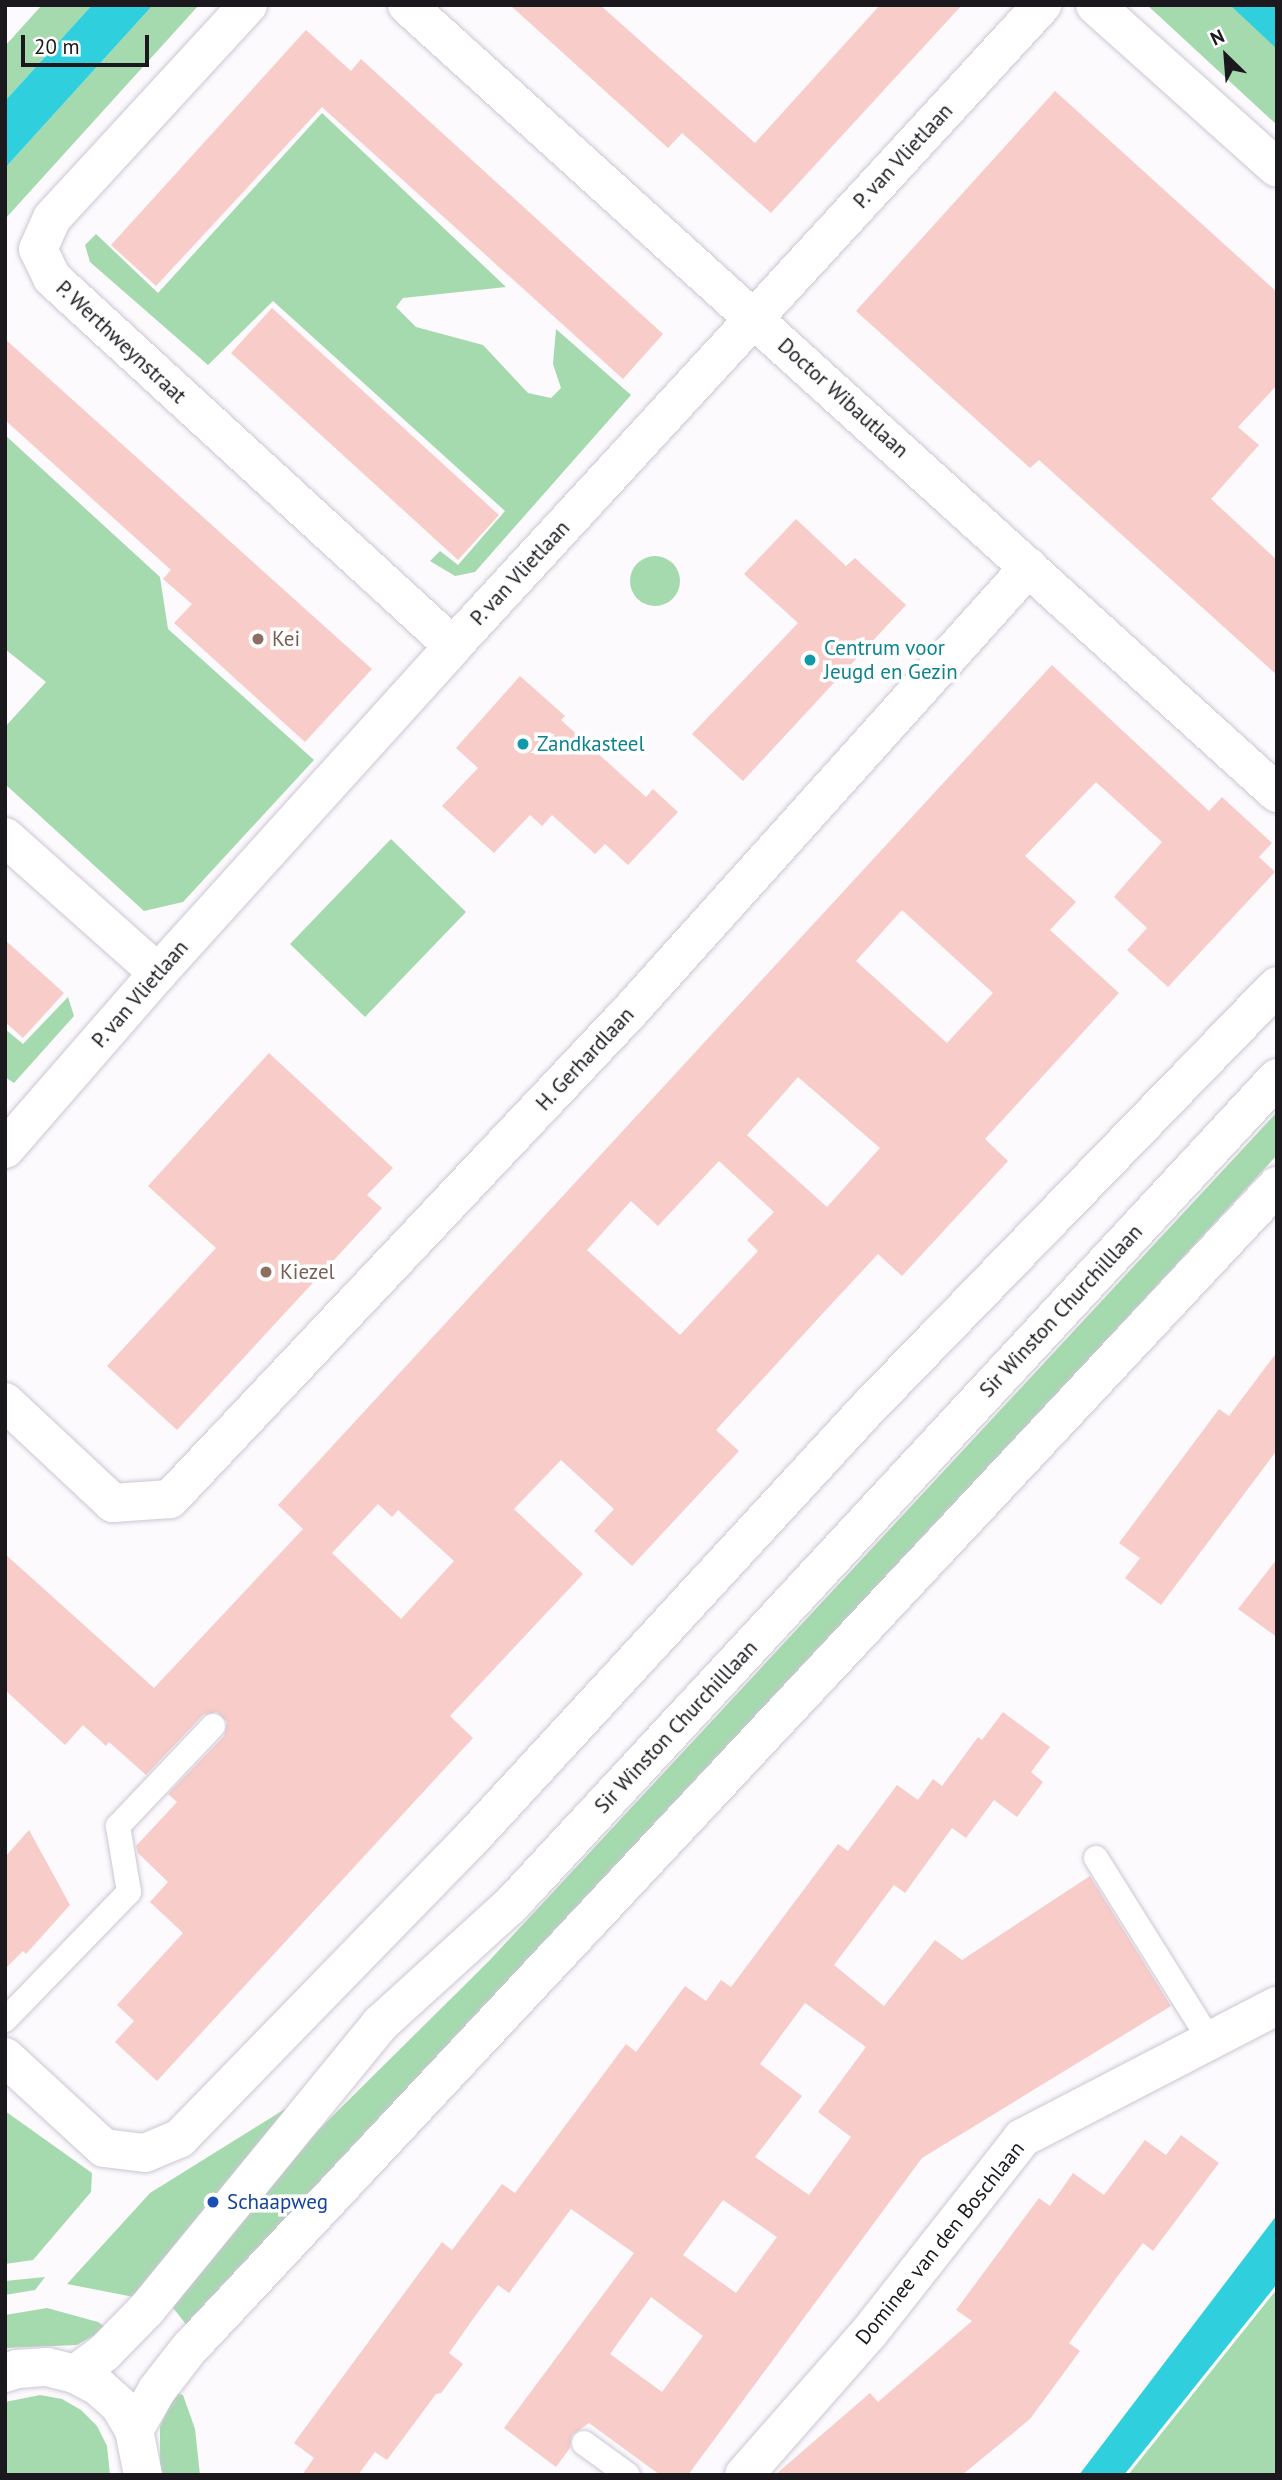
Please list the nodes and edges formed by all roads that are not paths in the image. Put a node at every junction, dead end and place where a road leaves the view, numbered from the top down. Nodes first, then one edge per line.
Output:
1 (248, 5) edge
2 (407, 5) edge
3 (1042, 5) edge
4 (1095, 5) edge
5 (1277, 168) edge
6 (755, 317) junction
7 (1029, 567) junction
8 (453, 646) junction
9 (1277, 793) edge
10 (5, 837) edge
11 (158, 973) junction
12 (1277, 986) edge
13 (1277, 1078) edge
14 (5, 1149) edge
15 (1277, 1186) edge
16 (5, 1402) edge
17 (212, 1726) dead end
18 (1096, 1858) dead end
19 (1277, 2006) edge
20 (5, 2020) edge
21 (1209, 2039) junction
22 (5, 2057) edge
23 (5, 2373) edge
24 (75, 2374) junction
25 (134, 2430) junction
26 (584, 2443) dead end
27 (143, 2475) edge
28 (628, 2475) edge
29 (744, 2475) edge

1 - 8 street, P. Werthweynstraat
2 - 6 street, Doctor Wibautlaan
3 - 6 street, P. van Vlietlaan
4 - 5 street
6 - 7 street, Doctor Wibautlaan
6 - 8 street, P. van Vlietlaan
7 - 9 street, Doctor Wibautlaan
7 - 16 street, H. Gerhardlaan
8 - 11 street, P. van Vlietlaan
10 - 11 street
11 - 14 street, P. van Vlietlaan
12 - 22 street
13 - 24 street, Sir Winston Churchilllaan
15 - 25 street
17 - 20 lane
18 - 21 lane
19 - 21 street, Dominee van den Boschlaan
21 - 29 street, Dominee van den Boschlaan
23 - 24 street
24 - 25 street
25 - 27 street
26 - 28 lane

